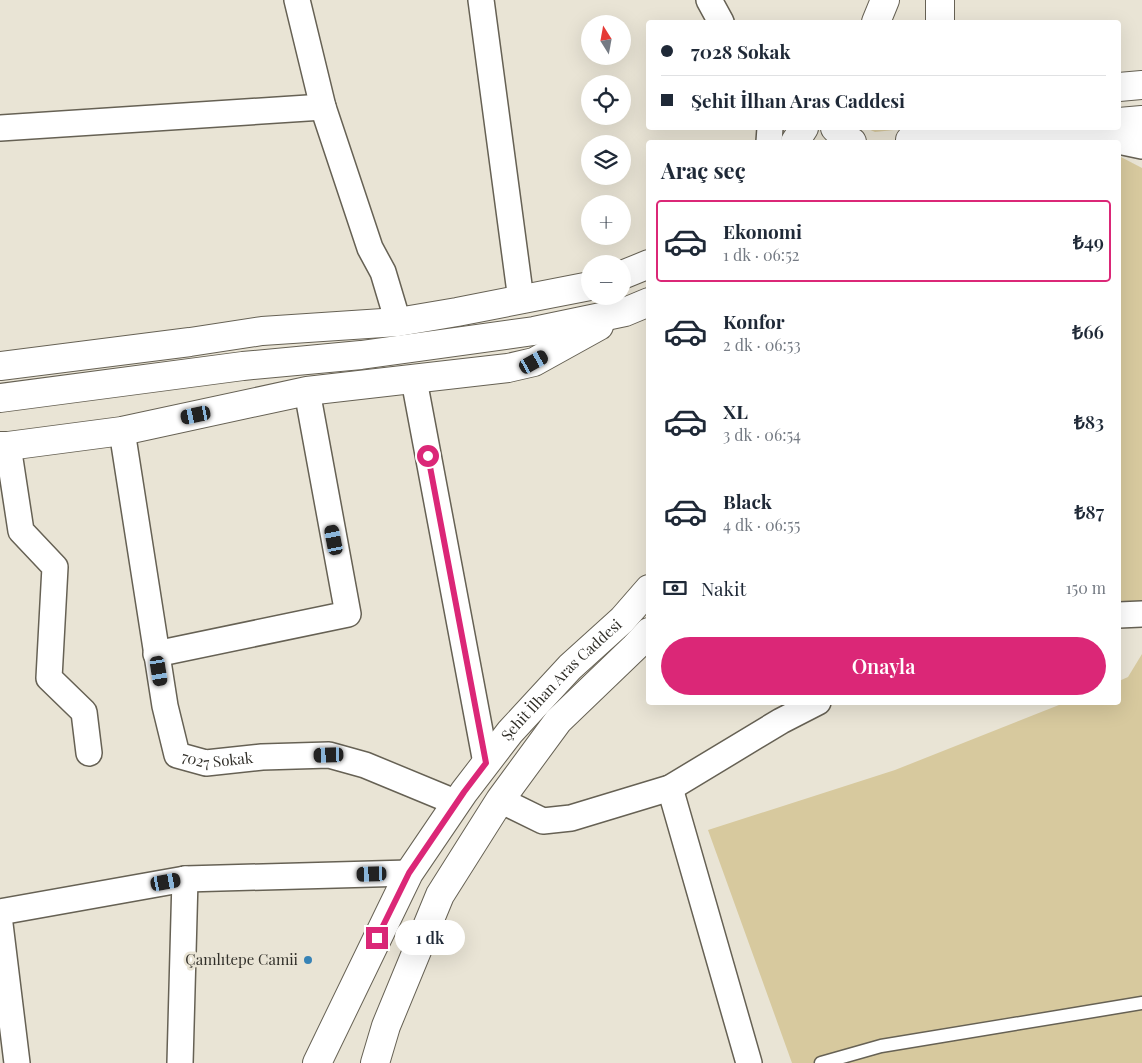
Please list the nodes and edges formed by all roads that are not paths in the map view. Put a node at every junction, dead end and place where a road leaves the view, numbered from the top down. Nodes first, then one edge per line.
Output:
1 (297, 0) edge
2 (481, 0) edge
3 (709, 0) edge
4 (885, 0) edge
5 (940, 0) edge
6 (720, 20) edge
7 (877, 20) edge
8 (940, 20) edge
9 (1142, 85) edge
10 (1121, 87) edge
11 (323, 107) junction
12 (1142, 120) edge
13 (0, 128) edge
14 (837, 130) edge
15 (1066, 130) edge
16 (1085, 130) edge
17 (912, 137) edge
18 (1011, 139) edge
19 (848, 140) edge
20 (1119, 140) edge
21 (1126, 142) edge
22 (646, 265) edge
23 (631, 271) edge
24 (581, 288) edge
25 (521, 300) junction
26 (637, 307) edge
27 (398, 322) junction
28 (0, 366) edge
29 (414, 380) junction
30 (307, 391) junction
31 (0, 398) edge
32 (122, 431) junction
33 (4, 446) edge
34 (646, 592) edge
35 (1142, 614) edge
36 (1121, 615) edge
37 (646, 635) edge
38 (156, 654) junction
39 (812, 705) edge
40 (89, 753) dead end
41 (486, 763) junction
42 (670, 788) junction
43 (500, 800) junction
44 (456, 803) junction
45 (409, 873) junction
46 (185, 879) junction
47 (0, 912) edge
48 (0, 924) edge
49 (1142, 1003) edge
50 (17, 1063) edge
51 (180, 1063) edge
52 (317, 1063) edge
53 (376, 1063) edge
54 (749, 1063) edge
55 (821, 1063) edge

1 - 11 street
2 - 25 street
3 - 6 street
4 - 7 main road
5 - 8 main road
9 - 10 main road
11 - 13 street
11 - 27 street
12 - 21 main road
14 - 19 main road
15 - 18 main road
16 - 20 street
17 - 18 main road
22 - 23 main road
24 - 25 main road
25 - 27 main road
26 - 29 main road
26 - 31 main road
27 - 28 main road
29 - 30 main road
29 - 41 street
30 - 32 main road
30 - 38 street
32 - 33 main road
32 - 38 street, 7027 Sokak
33 - 40 street
34 - 41 main road, Şehit İlhan Aras Caddesi
35 - 36 street
37 - 43 main road, Şehit İlhan Aras Caddesi
38 - 44 street, 7027 Sokak
39 - 42 street
41 - 44 main road, Şehit İlhan Aras Caddesi
42 - 43 street
42 - 54 street
43 - 53 main road, Şehit İlhan Aras Caddesi
44 - 45 main road, Şehit İlhan Aras Caddesi
45 - 46 street
45 - 52 main road, Şehit İlhan Aras Caddesi
46 - 47 street
46 - 51 street
48 - 50 street
49 - 55 lane

